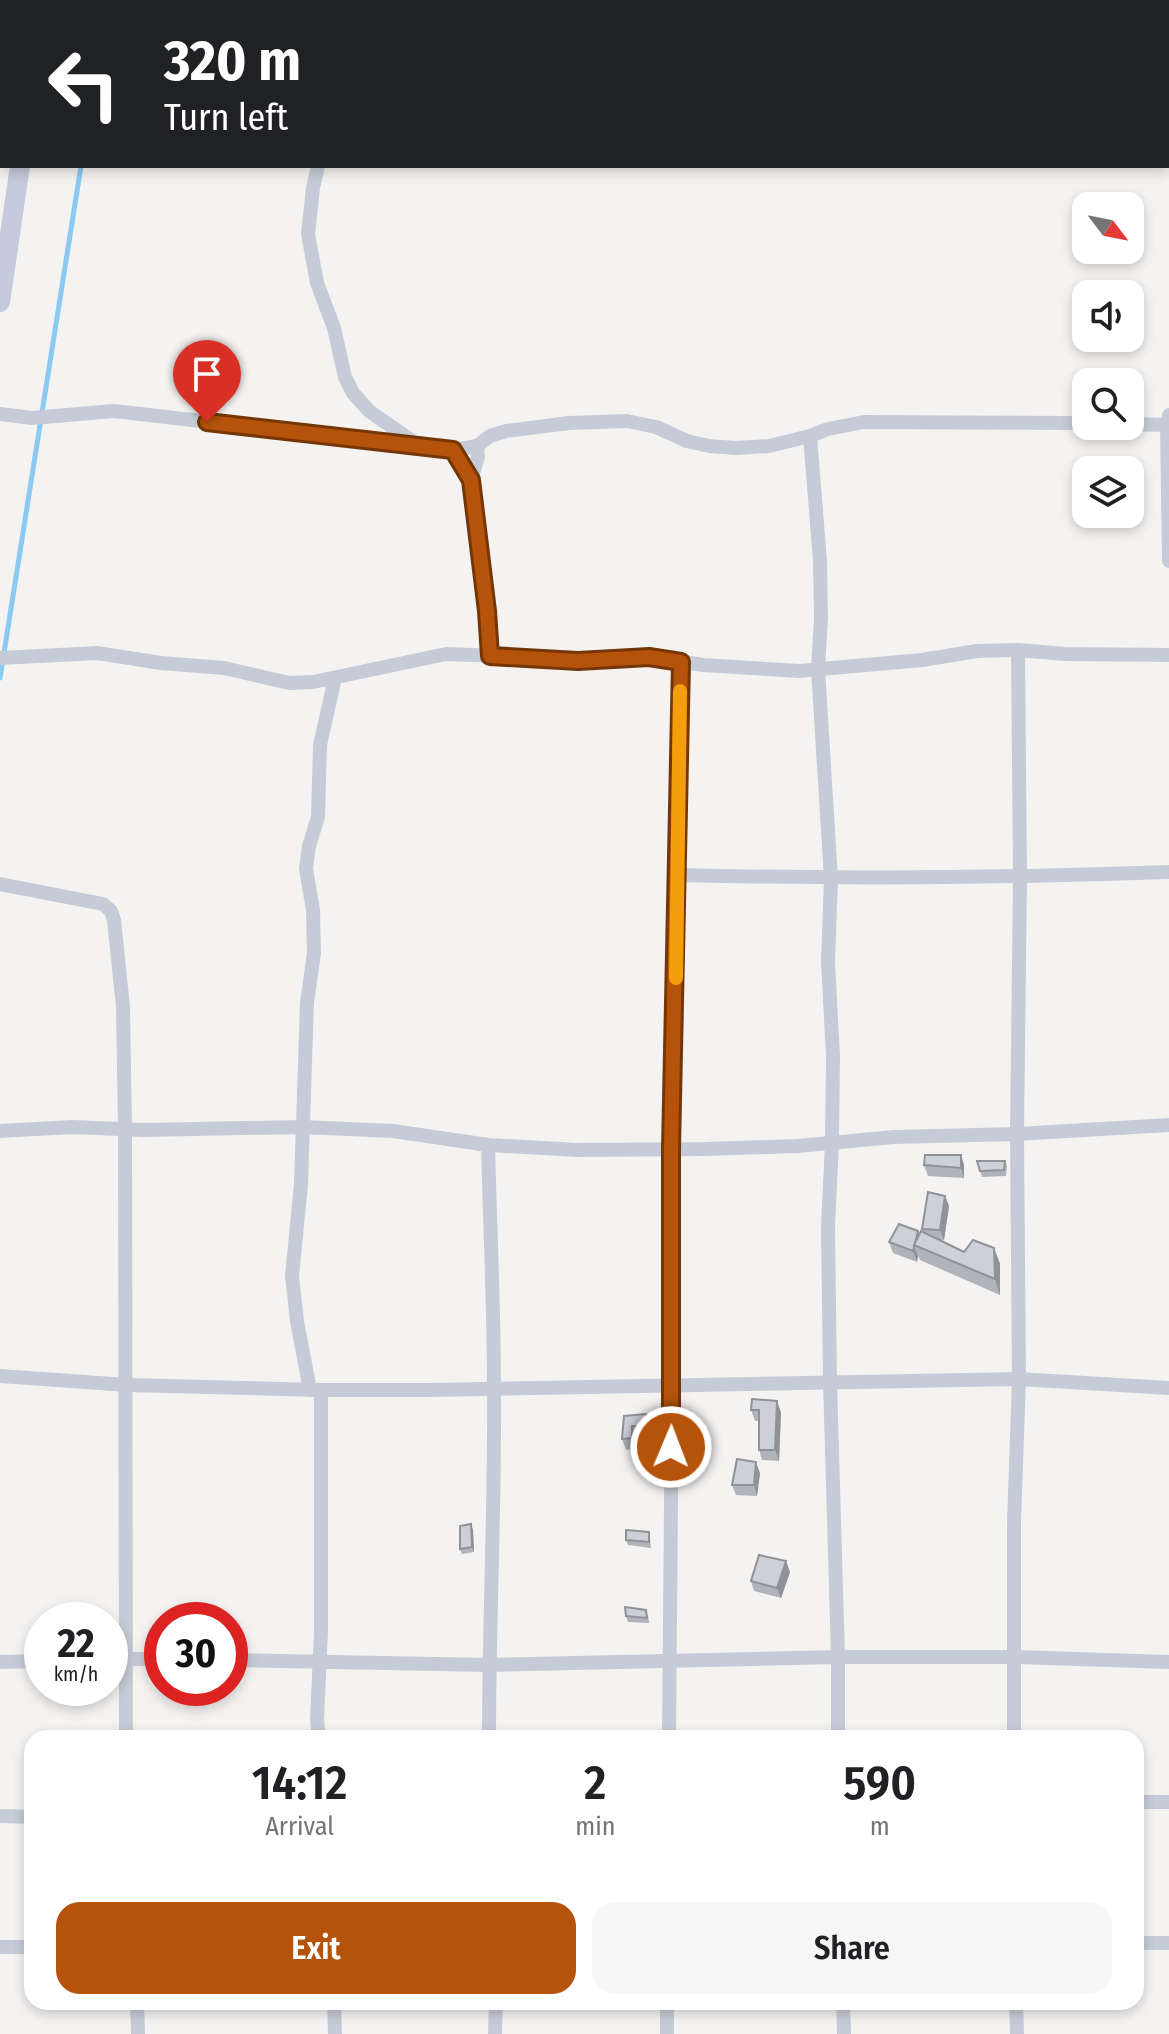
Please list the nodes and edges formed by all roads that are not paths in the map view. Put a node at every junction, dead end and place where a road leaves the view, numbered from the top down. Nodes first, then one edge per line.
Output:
1 (20, 168) edge
2 (318, 168) edge
3 (0, 302) edge
4 (0, 414) edge
5 (1168, 422) edge
6 (1072, 423) edge
7 (1144, 423) edge
8 (810, 436) junction
9 (420, 446) junction
10 (477, 446) junction
11 (453, 450) junction
12 (471, 480) junction
13 (1169, 561) edge
14 (1018, 650) junction
15 (1169, 655) edge
16 (490, 656) junction
17 (0, 658) edge
18 (681, 662) junction
19 (818, 669) junction
20 (335, 678) junction
21 (1169, 872) edge
22 (678, 875) junction
23 (1020, 878) junction
24 (831, 879) junction
25 (0, 884) edge
26 (1169, 1125) edge
27 (302, 1127) junction
28 (125, 1129) junction
29 (0, 1131) edge
30 (1017, 1134) junction
31 (832, 1143) junction
32 (488, 1145) junction
33 (671, 1149) junction
34 (0, 1376) edge
35 (1019, 1379) junction
36 (830, 1382) junction
37 (127, 1385) junction
38 (672, 1385) junction
39 (1169, 1388) edge
40 (494, 1389) junction
41 (316, 1390) junction
42 (127, 1602) edge
43 (838, 1657) junction
44 (1013, 1657) junction
45 (24, 1661) edge
46 (248, 1661) edge
47 (0, 1662) edge
48 (669, 1662) junction
49 (1169, 1662) edge
50 (319, 1663) junction
51 (489, 1665) junction
52 (126, 1706) edge
53 (126, 1730) edge
54 (318, 1730) edge
55 (489, 1730) edge
56 (669, 1730) edge
57 (838, 1730) edge
58 (1014, 1730) edge
59 (1144, 1802) edge
60 (1169, 1802) edge
61 (0, 1816) edge
62 (24, 1817) edge
63 (1144, 1943) edge
64 (1169, 1943) edge
65 (0, 1947) edge
66 (24, 1947) edge
67 (137, 2010) edge
68 (334, 2010) edge
69 (496, 2010) edge
70 (667, 2010) edge
71 (843, 2010) edge
72 (1016, 2010) edge
73 (138, 2034) edge
74 (335, 2034) edge
75 (495, 2034) edge
76 (667, 2034) edge
77 (844, 2034) edge
78 (1017, 2034) edge

1 - 3 street
2 - 9 street
4 - 9 street
5 - 7 street
5 - 13 street
6 - 8 street
8 - 10 street
8 - 19 street
9 - 11 street
10 - 11 street
10 - 12 street
11 - 12 street
12 - 16 street
14 - 15 street
14 - 19 street
14 - 23 street
16 - 18 street
16 - 20 street
17 - 20 street
18 - 19 street
18 - 22 street
19 - 24 street
20 - 27 street
21 - 23 street
22 - 24 street
22 - 33 street
23 - 24 street
23 - 30 street
24 - 31 street
25 - 28 street
26 - 30 street
27 - 28 street
27 - 32 street
27 - 41 street
28 - 29 street
28 - 37 street
30 - 31 street
30 - 35 street
31 - 33 street
31 - 36 street
32 - 33 street
32 - 40 street
33 - 38 street
34 - 37 street
35 - 36 street
35 - 39 street
35 - 44 street
36 - 38 street
36 - 43 street
37 - 41 street
37 - 42 street
38 - 40 street
38 - 48 street
40 - 41 street
40 - 51 street
41 - 50 street
43 - 44 street
43 - 48 street
43 - 57 street
44 - 49 street
44 - 58 street
45 - 47 street
46 - 50 street
48 - 51 street
48 - 56 street
50 - 51 street
50 - 54 street
51 - 55 street
52 - 53 street
59 - 60 street
61 - 62 street
63 - 64 street
65 - 66 street
67 - 73 street
68 - 74 street
69 - 75 street
70 - 76 street
71 - 77 street
72 - 78 street

